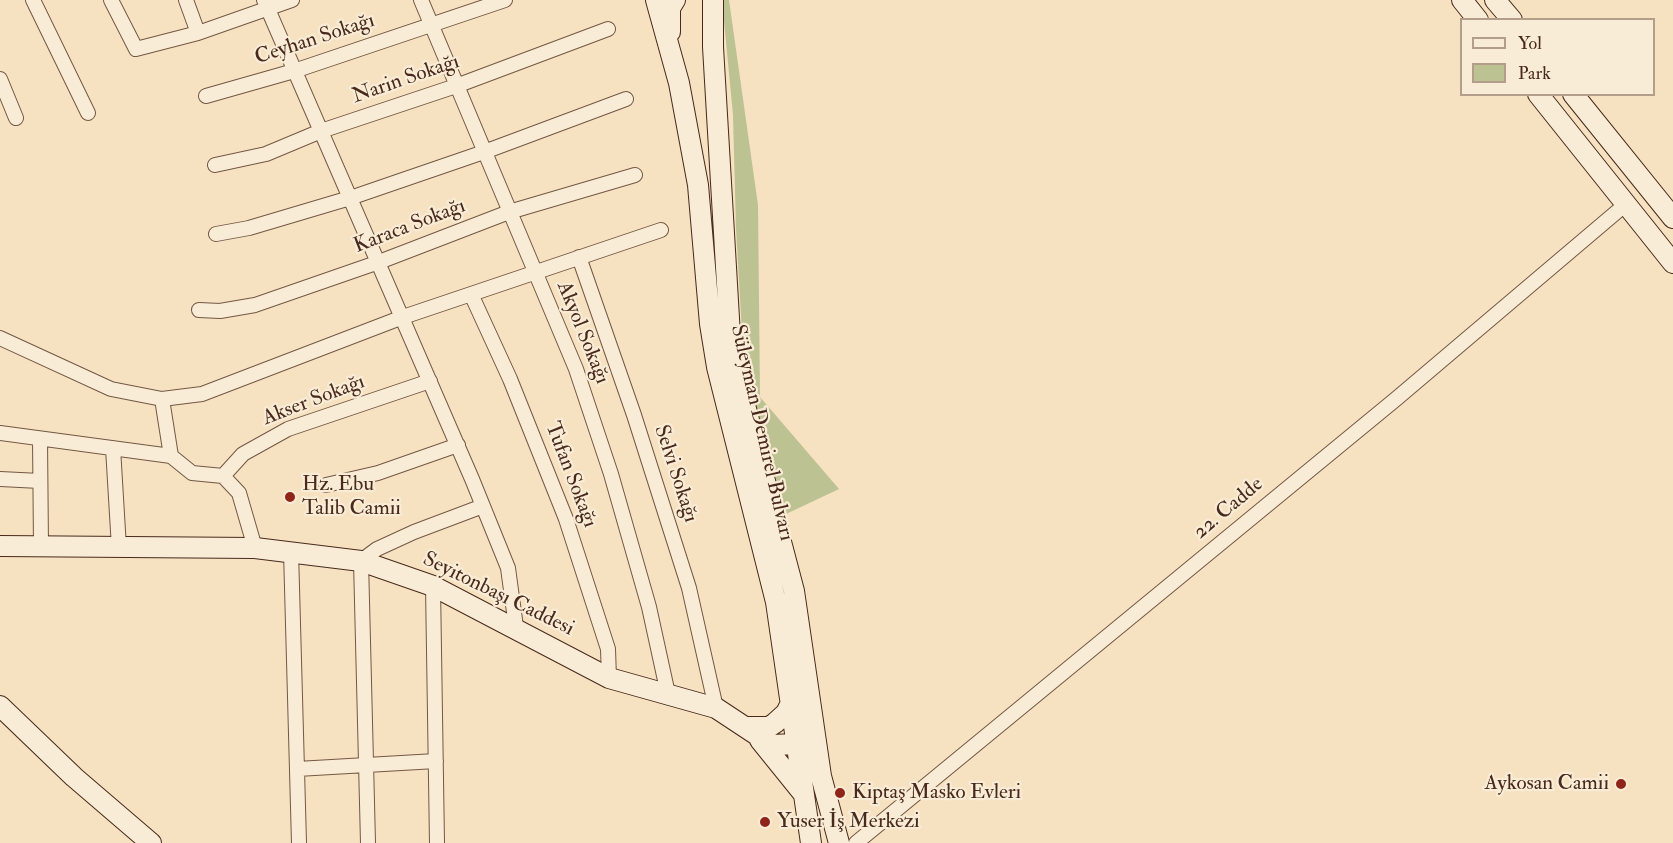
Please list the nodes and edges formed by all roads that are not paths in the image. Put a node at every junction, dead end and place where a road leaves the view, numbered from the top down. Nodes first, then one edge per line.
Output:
1 (33, 0) edge
2 (111, 0) edge
3 (186, 0) edge
4 (292, 0) edge
5 (421, 0) edge
6 (506, 0) edge
7 (656, 0) edge
8 (675, 0) edge
9 (705, 0) edge
10 (713, 0) edge
11 (1462, 0) edge
12 (1495, 0) edge
13 (266, 5) edge
14 (1476, 18) edge
15 (1510, 18) edge
16 (430, 24) junction
17 (608, 29) dead end
18 (198, 33) junction
19 (713, 47) junction
20 (672, 50) junction
21 (294, 70) junction
22 (0, 79) edge
23 (456, 86) junction
24 (206, 96) dead end
25 (1540, 96) edge
26 (1574, 96) edge
27 (626, 99) dead end
28 (88, 113) dead end
29 (16, 118) dead end
30 (321, 131) junction
31 (484, 152) junction
32 (214, 165) dead end
33 (635, 175) dead end
34 (350, 198) junction
35 (1626, 204) junction
36 (509, 212) junction
37 (1673, 218) edge
38 (661, 230) dead end
39 (216, 234) dead end
40 (579, 258) junction
41 (379, 262) junction
42 (1673, 263) edge
43 (534, 273) junction
44 (471, 294) junction
45 (199, 310) dead end
46 (403, 317) junction
47 (0, 338) edge
48 (430, 381) junction
49 (162, 399) junction
50 (0, 433) edge
51 (40, 439) junction
52 (458, 445) junction
53 (113, 448) junction
54 (171, 456) junction
55 (223, 476) junction
56 (0, 479) edge
57 (40, 481) junction
58 (326, 485) dead end
59 (483, 507) junction
60 (0, 546) edge
61 (41, 546) junction
62 (119, 548) junction
63 (255, 548) junction
64 (291, 551) junction
65 (361, 561) junction
66 (433, 586) junction
67 (516, 627) junction
68 (609, 678) junction
69 (668, 694) junction
70 (791, 703) junction
71 (716, 708) junction
72 (3, 713) edge
73 (748, 727) junction
74 (814, 735) junction
75 (796, 744) junction
76 (436, 761) junction
77 (364, 764) junction
78 (297, 769) junction
79 (804, 794) junction
80 (151, 843) edge
81 (299, 843) edge
82 (368, 843) edge
83 (437, 843) edge
84 (811, 843) edge
85 (839, 843) edge
86 (856, 843) edge

1 - 28 street
2 - 18 street
3 - 18 street
4 - 13 street
5 - 16 street, Akyol Sokağı
6 - 16 street, Ceyhan Sokağı
7 - 20 main road, Süleyman Demirel Bulvarı
8 - 20 main road
9 - 19 main road
10 - 19 main road, Süleyman Demirel Bulvarı
11 - 14 main road
12 - 15 main road
13 - 18 street
13 - 21 street
16 - 21 street, Ceyhan Sokağı
16 - 23 street, Akyol Sokağı
17 - 23 street, Narin Sokağı
19 - 74 main road, Süleyman Demirel Bulvarı
20 - 70 main road, Süleyman Demirel Bulvarı
21 - 24 street, Ceyhan Sokağı
21 - 30 street
22 - 29 street
23 - 30 street, Narin Sokağı
23 - 31 street, Akyol Sokağı
25 - 35 main road
26 - 37 main road
27 - 31 street
30 - 32 street, Narin Sokağı
30 - 34 street
31 - 34 street
31 - 36 street, Akyol Sokağı
33 - 36 street, Karaca Sokağı
34 - 39 street
34 - 41 street
35 - 42 main road
35 - 86 street, 22. Cadde
36 - 41 street, Karaca Sokağı
36 - 43 street, Akyol Sokağı
38 - 40 street
40 - 43 street
40 - 71 street, Selvi Sokağı
41 - 45 street, Karaca Sokağı
41 - 46 street
43 - 44 street
43 - 69 street, Akyol Sokağı
44 - 46 street
44 - 68 street, Tufan Sokağı
46 - 48 street
46 - 49 street
47 - 49 street
48 - 52 street
48 - 55 street, Akser Sokağı
49 - 54 street
50 - 51 street
51 - 53 street
51 - 57 street
52 - 58 street
52 - 59 street
53 - 54 street
53 - 62 street
54 - 55 street
55 - 63 street
56 - 57 street
57 - 61 street
59 - 65 street
59 - 67 street
60 - 61 main road, Seyitonbaşı Caddesi
61 - 62 main road, Seyitonbaşı Caddesi
62 - 63 main road, Seyitonbaşı Caddesi
63 - 64 main road, Seyitonbaşı Caddesi
64 - 65 main road, Seyitonbaşı Caddesi
64 - 78 street
65 - 66 main road, Seyitonbaşı Caddesi
65 - 77 street
66 - 67 main road, Seyitonbaşı Caddesi
66 - 76 street
67 - 68 main road, Seyitonbaşı Caddesi
68 - 69 main road, Seyitonbaşı Caddesi
69 - 71 main road, Seyitonbaşı Caddesi
70 - 73 main road
70 - 75 main road, Süleyman Demirel Bulvarı
71 - 73 main road, Seyitonbaşı Caddesi
72 - 80 main road
73 - 75 main road, Seyitonbaşı Caddesi
73 - 79 main road, Seyitonbaşı Caddesi
74 - 75 main road
74 - 85 main road, Süleyman Demirel Bulvarı
75 - 79 main road, Süleyman Demirel Bulvarı
76 - 77 street
76 - 83 street
77 - 78 street
77 - 82 street
78 - 81 street
79 - 84 main road, Süleyman Demirel Bulvarı

